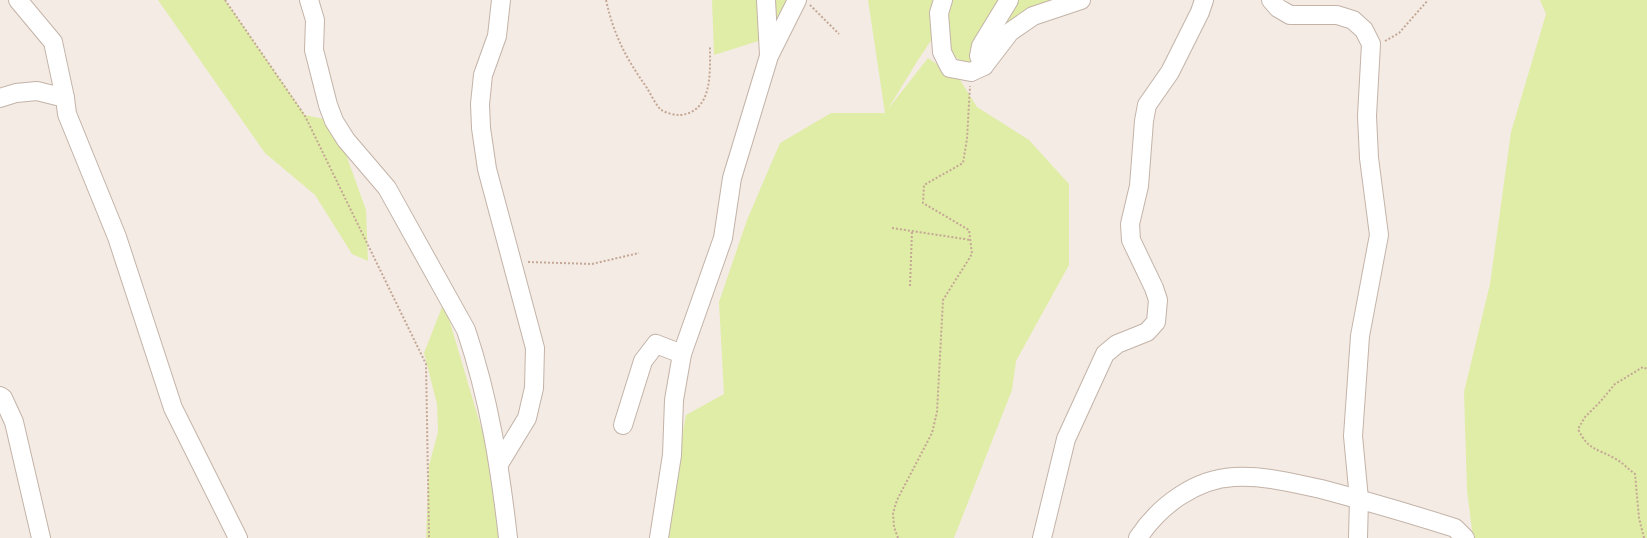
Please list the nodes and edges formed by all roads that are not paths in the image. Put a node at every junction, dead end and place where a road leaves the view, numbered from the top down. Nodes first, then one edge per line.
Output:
1 (18, 0) edge
2 (309, 0) edge
3 (501, 0) edge
4 (766, 0) edge
5 (943, 0) edge
6 (1009, 0) edge
7 (1081, 0) edge
8 (1204, 0) edge
9 (1271, 0) edge
10 (803, 2) edge
11 (769, 56) junction
12 (978, 69) junction
13 (0, 98) edge
14 (65, 98) junction
15 (682, 354) junction
16 (0, 396) edge
17 (623, 425) dead end
18 (499, 464) junction
19 (1359, 499) junction
20 (41, 538) edge
21 (238, 538) edge
22 (508, 538) edge
23 (659, 538) edge
24 (1042, 538) edge
25 (1138, 538) edge
26 (1358, 538) edge
27 (1465, 538) edge

1 - 14 street
2 - 18 street
3 - 18 street
4 - 11 street
5 - 12 street
6 - 12 street
7 - 12 street
8 - 24 street
9 - 19 street
10 - 11 street
11 - 15 street
13 - 14 street
14 - 21 street
15 - 17 street
15 - 23 street
16 - 20 street
18 - 22 street
19 - 25 street
19 - 26 street
19 - 27 street

